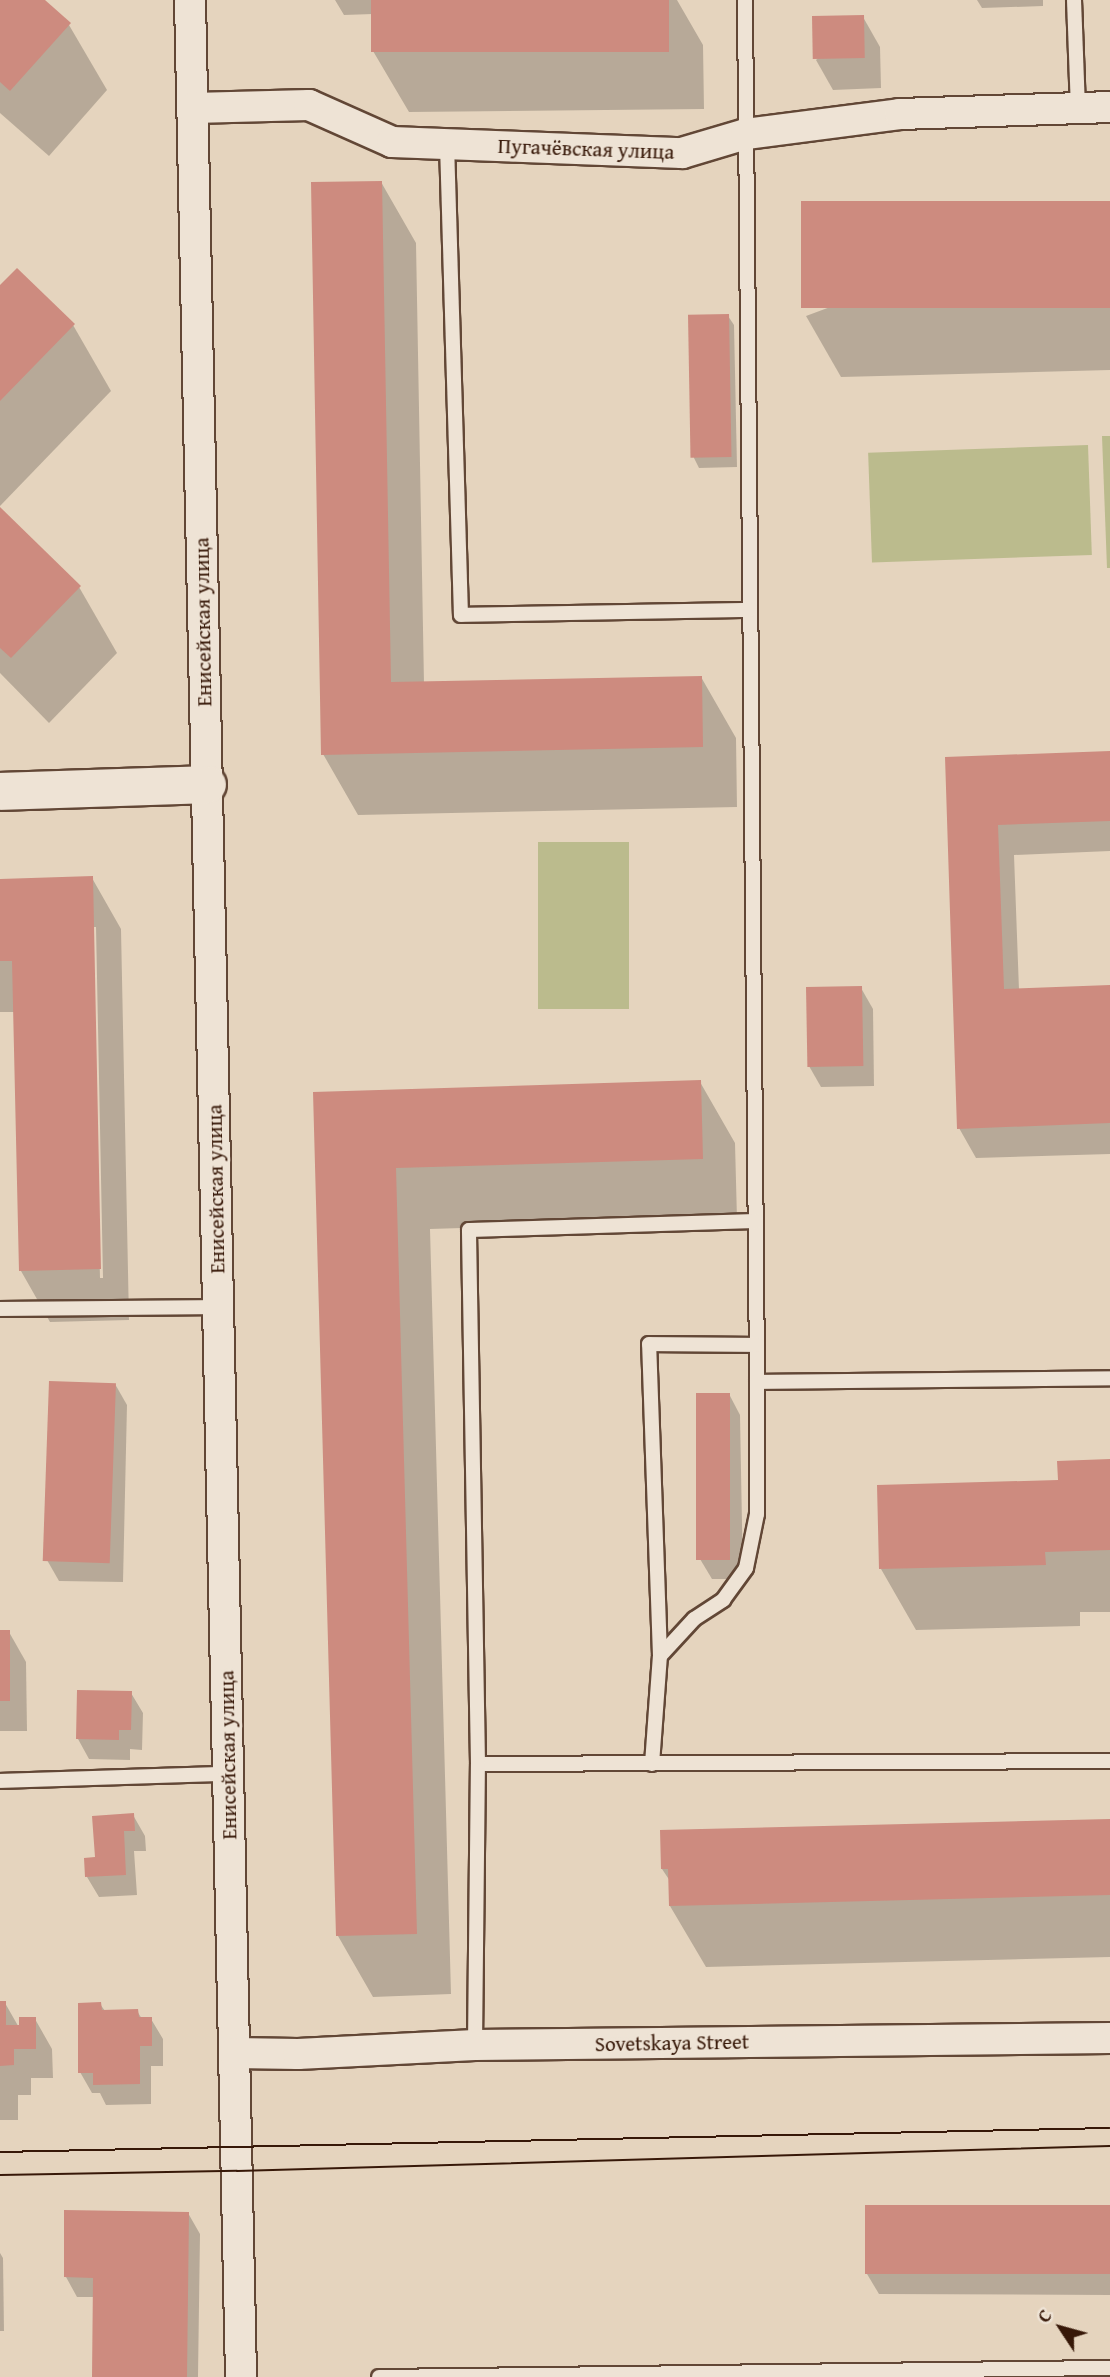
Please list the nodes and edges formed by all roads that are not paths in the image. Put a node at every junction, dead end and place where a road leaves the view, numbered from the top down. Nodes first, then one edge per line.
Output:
1 (190, 0) edge
2 (746, 0) edge
3 (1074, 0) edge
4 (1110, 107) edge
5 (193, 108) junction
6 (1078, 108) junction
7 (746, 134) junction
8 (447, 144) junction
9 (750, 610) junction
10 (207, 784) junction
11 (0, 791) edge
12 (756, 1221) junction
13 (218, 1307) junction
14 (0, 1310) edge
15 (757, 1345) junction
16 (1110, 1378) edge
17 (757, 1382) junction
18 (660, 1656) junction
19 (1110, 1761) edge
20 (478, 1764) junction
21 (652, 1764) junction
22 (228, 1774) junction
23 (0, 1781) edge
24 (1110, 2038) edge
25 (475, 2045) junction
26 (234, 2053) junction
27 (1110, 2368) edge
28 (894, 2373) edge
29 (715, 2374) edge
30 (241, 2377) edge
31 (379, 2377) edge

1 - 5 street, Енисейская улица
2 - 7 lane
3 - 6 lane
4 - 6 street, Пугачёвская улица
5 - 8 street, Пугачёвская улица
5 - 10 street, Енисейская улица
6 - 7 street, Пугачёвская улица
7 - 8 street, Пугачёвская улица
7 - 9 lane
8 - 9 lane
9 - 12 lane
10 - 11 street
10 - 13 street, Енисейская улица
12 - 15 lane
12 - 20 lane
13 - 14 lane
13 - 22 street, Енисейская улица
15 - 17 lane
15 - 18 lane
16 - 17 lane
17 - 18 lane
18 - 21 lane
19 - 21 lane
20 - 21 lane
20 - 25 lane
22 - 23 lane
22 - 26 street, Енисейская улица
24 - 25 street, Sovetskaya Street
25 - 26 street, Sovetskaya Street
26 - 30 street, Енисейская улица
27 - 28 lane
28 - 29 lane
29 - 31 lane

